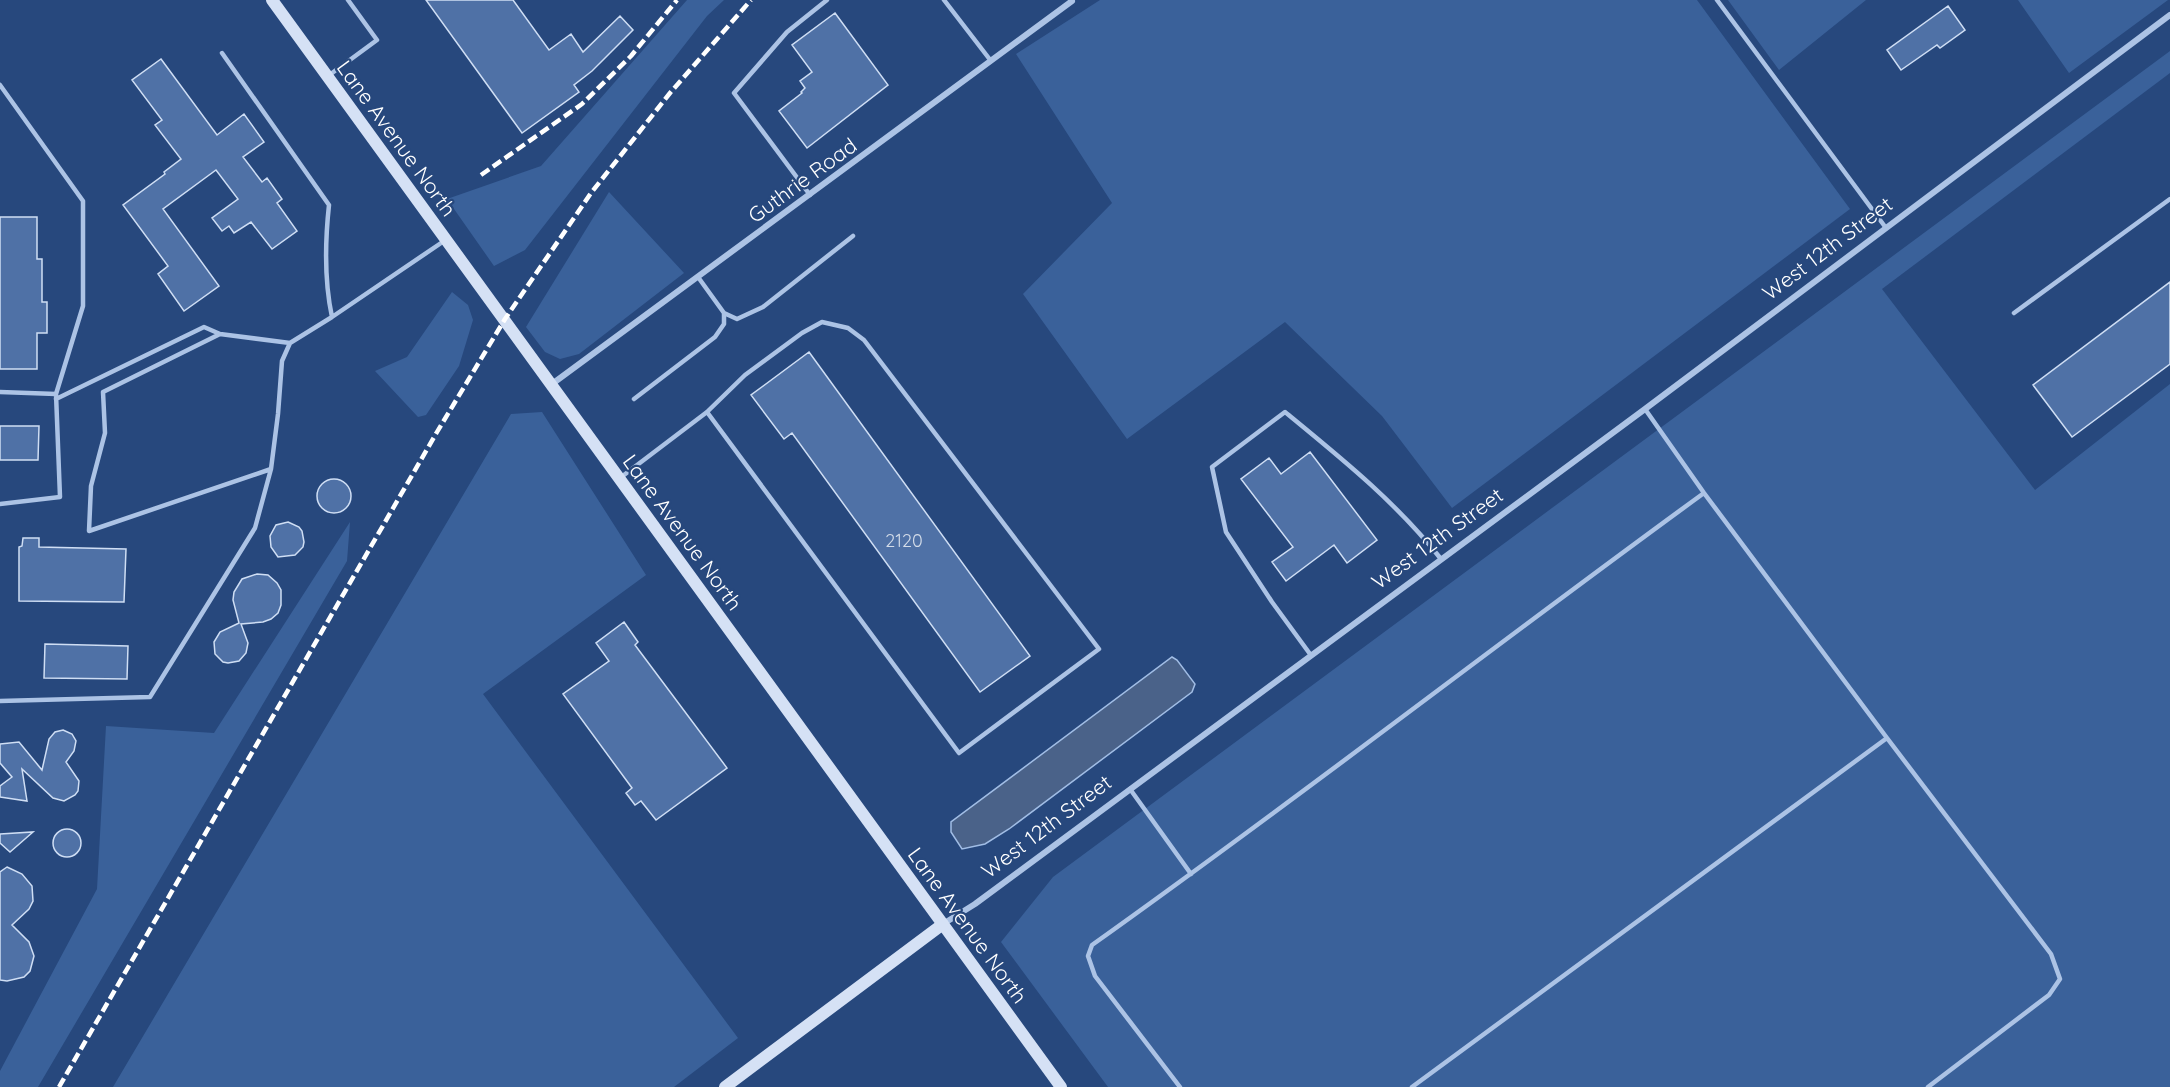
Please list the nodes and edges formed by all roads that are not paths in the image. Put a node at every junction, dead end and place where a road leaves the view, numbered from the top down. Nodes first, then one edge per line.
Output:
1 (272, 0) edge
2 (348, 0) edge
3 (827, 0) edge
4 (944, 0) edge
5 (1717, 0) edge
6 (1073, 1) edge
7 (2170, 15) edge
8 (222, 53) dead end
9 (991, 62) junction
10 (328, 76) junction
11 (0, 85) edge
12 (810, 195) junction
13 (2170, 199) edge
14 (1886, 228) junction
15 (853, 236) dead end
16 (446, 239) junction
17 (698, 277) junction
18 (724, 313) junction
19 (2014, 313) dead end
20 (332, 317) junction
21 (220, 334) junction
22 (290, 343) junction
23 (552, 384) junction
24 (0, 392) edge
25 (56, 397) junction
26 (634, 399) dead end
27 (1645, 409) junction
28 (707, 412) junction
29 (271, 469) junction
30 (620, 478) junction
31 (1704, 494) junction
32 (0, 504) edge
33 (1441, 559) junction
34 (1310, 654) junction
35 (0, 701) edge
36 (1887, 738) junction
37 (1130, 789) junction
38 (1191, 874) junction
39 (943, 924) junction
40 (725, 1087) edge
41 (1061, 1087) edge
42 (1180, 1087) edge
43 (1412, 1087) edge
44 (1928, 1087) edge

1 - 10 main road, Lane Avenue North
2 - 10 lane
3 - 12 lane
4 - 9 lane
5 - 14 lane
6 - 9 street, Guthrie Road
7 - 14 street, West 12th Street
8 - 20 lane
9 - 12 street, Guthrie Road
10 - 16 main road, Lane Avenue North
11 - 25 lane
12 - 17 street, Guthrie Road
13 - 19 lane
14 - 27 street, West 12th Street
15 - 18 lane
16 - 20 lane
16 - 23 main road, Lane Avenue North
17 - 18 lane
17 - 23 street, Guthrie Road
18 - 26 lane
20 - 22 lane
21 - 22 lane
21 - 25 lane
21 - 29 lane
22 - 29 lane
23 - 30 main road, Lane Avenue North
24 - 25 lane
25 - 32 lane
27 - 31 lane
27 - 33 street, West 12th Street
28 - 28 lane
28 - 30 lane
29 - 35 lane
30 - 39 main road, Lane Avenue North
31 - 36 lane
31 - 38 lane
33 - 34 street, West 12th Street
33 - 34 lane
34 - 37 street, West 12th Street
36 - 43 lane
36 - 44 lane
37 - 38 lane
37 - 39 street, West 12th Street
38 - 42 lane
39 - 40 main road, West 12th Street
39 - 41 main road, Lane Avenue North

